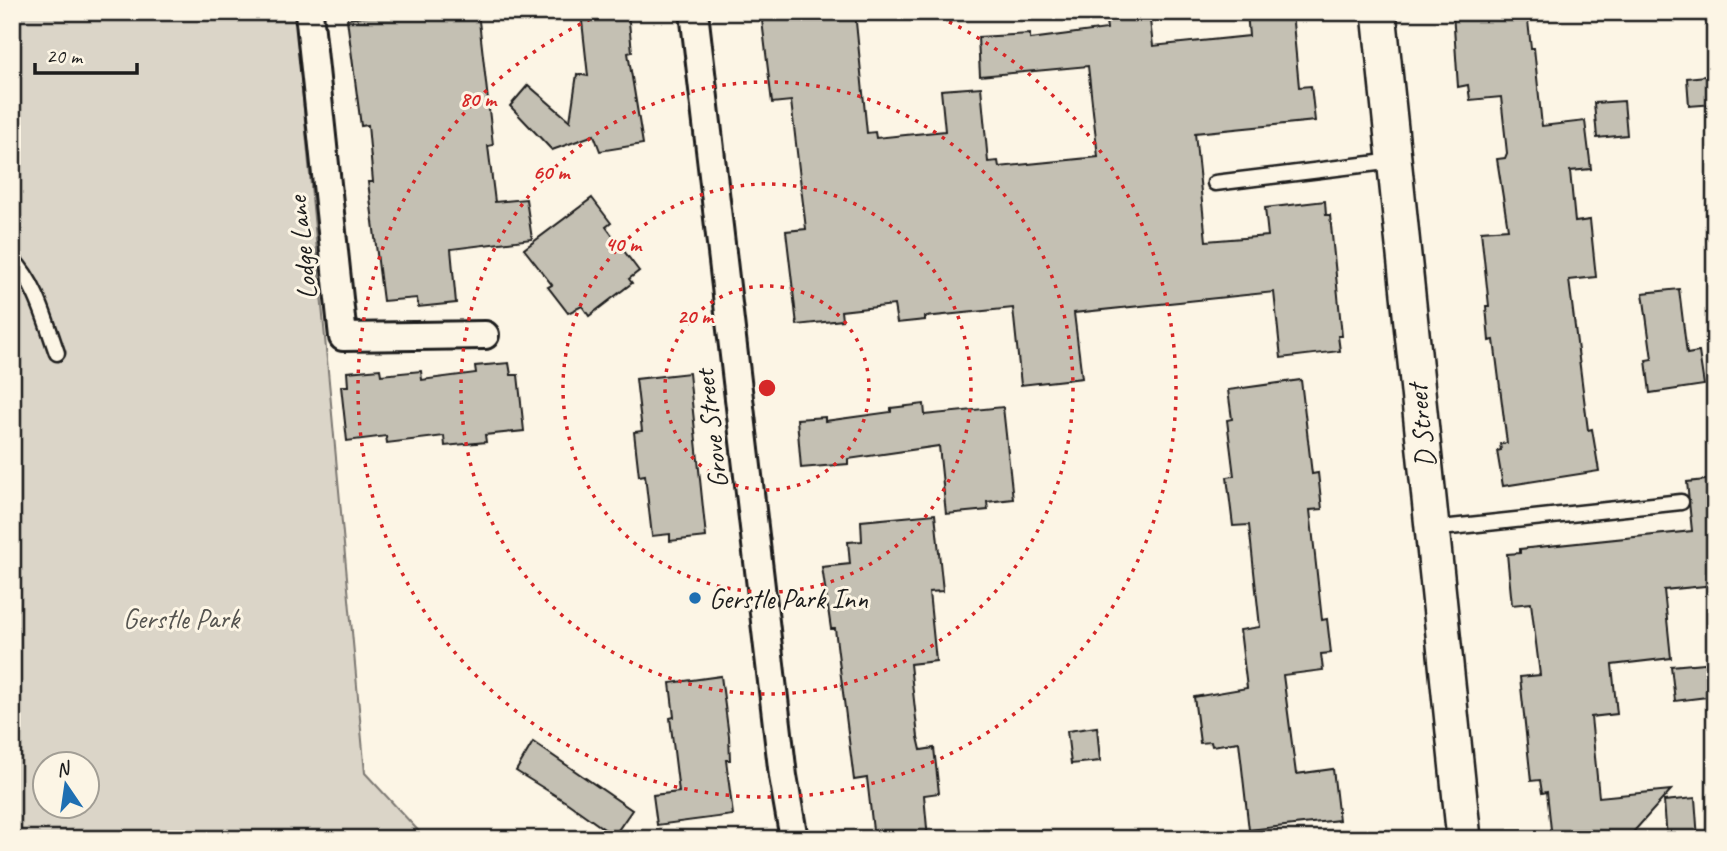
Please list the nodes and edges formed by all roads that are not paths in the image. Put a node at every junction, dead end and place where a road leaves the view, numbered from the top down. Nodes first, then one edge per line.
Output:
1 (309, 12) edge
2 (694, 12) edge
3 (1378, 12) edge
4 (1394, 161) junction
5 (1215, 183) dead end
6 (12, 259) edge
7 (485, 335) dead end
8 (57, 353) dead end
9 (1681, 502) dead end
10 (1432, 530) junction
11 (794, 839) edge
12 (1464, 839) edge

1 - 7 street, Lodge Lane
2 - 11 street, Grove Street
3 - 4 street, D Street
4 - 5 lane
4 - 10 street, D Street
6 - 8 lane
9 - 10 lane
10 - 12 street, D Street

